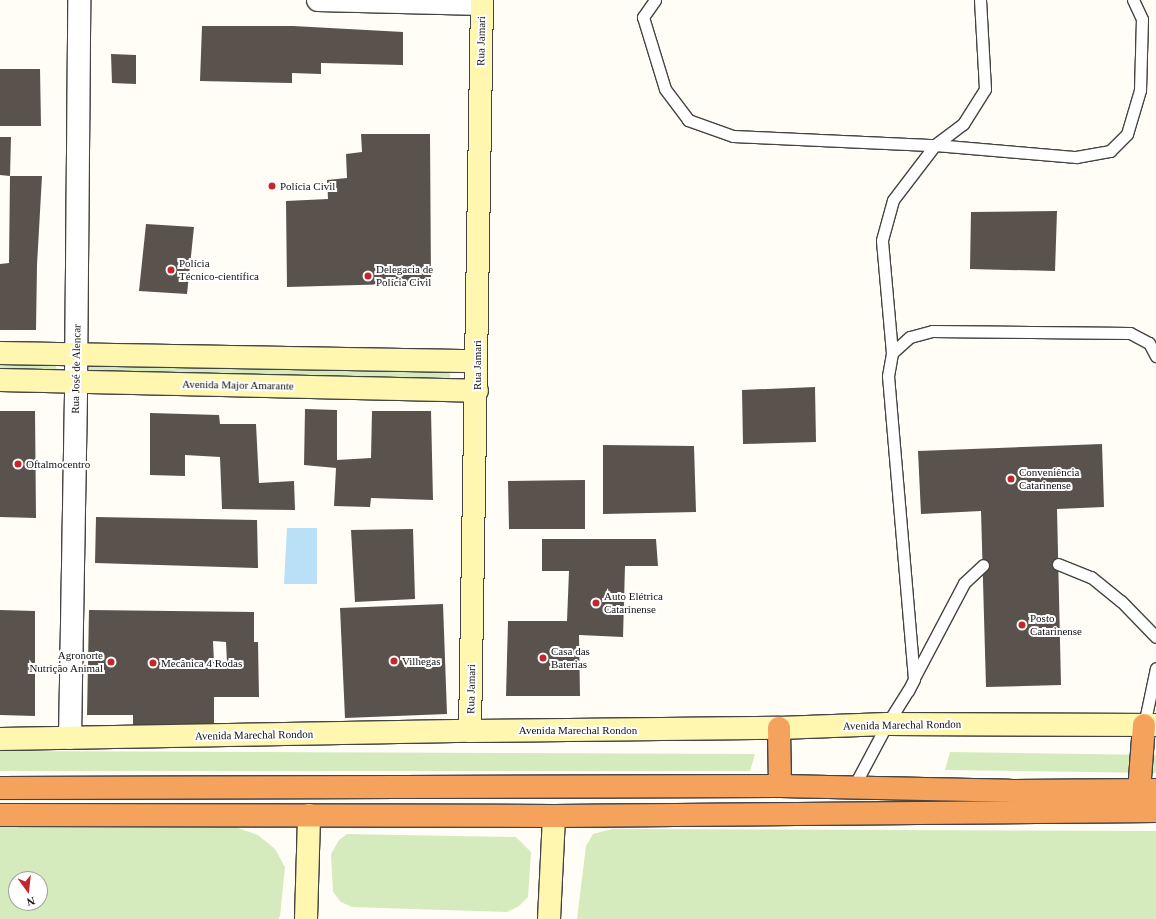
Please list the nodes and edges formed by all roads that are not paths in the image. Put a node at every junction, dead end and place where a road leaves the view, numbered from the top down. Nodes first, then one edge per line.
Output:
1 (79, 0) edge
2 (318, 0) edge
3 (655, 0) edge
4 (980, 0) edge
5 (1133, 0) edge
6 (482, 2) edge
7 (935, 145) junction
8 (0, 353) edge
9 (892, 353) junction
10 (76, 354) junction
11 (1156, 356) edge
12 (476, 361) junction
13 (0, 380) edge
14 (76, 381) junction
15 (477, 391) junction
16 (1058, 564) dead end
17 (983, 565) dead end
18 (1156, 638) edge
19 (1156, 668) edge
20 (914, 679) junction
21 (887, 724) junction
22 (1150, 724) edge
23 (779, 728) junction
24 (470, 731) junction
25 (70, 738) junction
26 (0, 739) edge
27 (780, 786) junction
28 (360, 787) junction
29 (0, 788) edge
30 (853, 788) junction
31 (1147, 801) edge
32 (0, 815) edge
33 (309, 815) junction
34 (554, 816) junction
35 (306, 919) edge
36 (549, 919) edge

1 - 10 street, Rua José de Alencar
2 - 6 street
3 - 7 lane
4 - 7 lane
5 - 7 lane
6 - 12 street, Rua Jamari
7 - 9 lane
8 - 10 street
9 - 11 lane
9 - 20 lane
10 - 12 street
10 - 14 street, Rua José de Alencar
12 - 15 street, Rua Jamari
13 - 14 street, Avenida Major Amarante
14 - 15 street, Avenida Major Amarante
14 - 25 street, Rua José de Alencar
15 - 24 street, Rua Jamari
16 - 18 lane
17 - 20 lane
19 - 22 lane
20 - 21 lane
21 - 22 street, Avenida Marechal Rondon
21 - 23 street, Avenida Marechal Rondon
21 - 30 lane
22 - 31 highway
23 - 24 street, Avenida Marechal Rondon
23 - 27 highway
24 - 25 street, Avenida Marechal Rondon
25 - 26 street, Avenida Marechal Rondon
27 - 28 highway
27 - 30 highway
28 - 29 highway
28 - 33 highway
30 - 31 highway
31 - 34 highway
32 - 33 highway
33 - 34 highway
33 - 35 street
34 - 36 street

